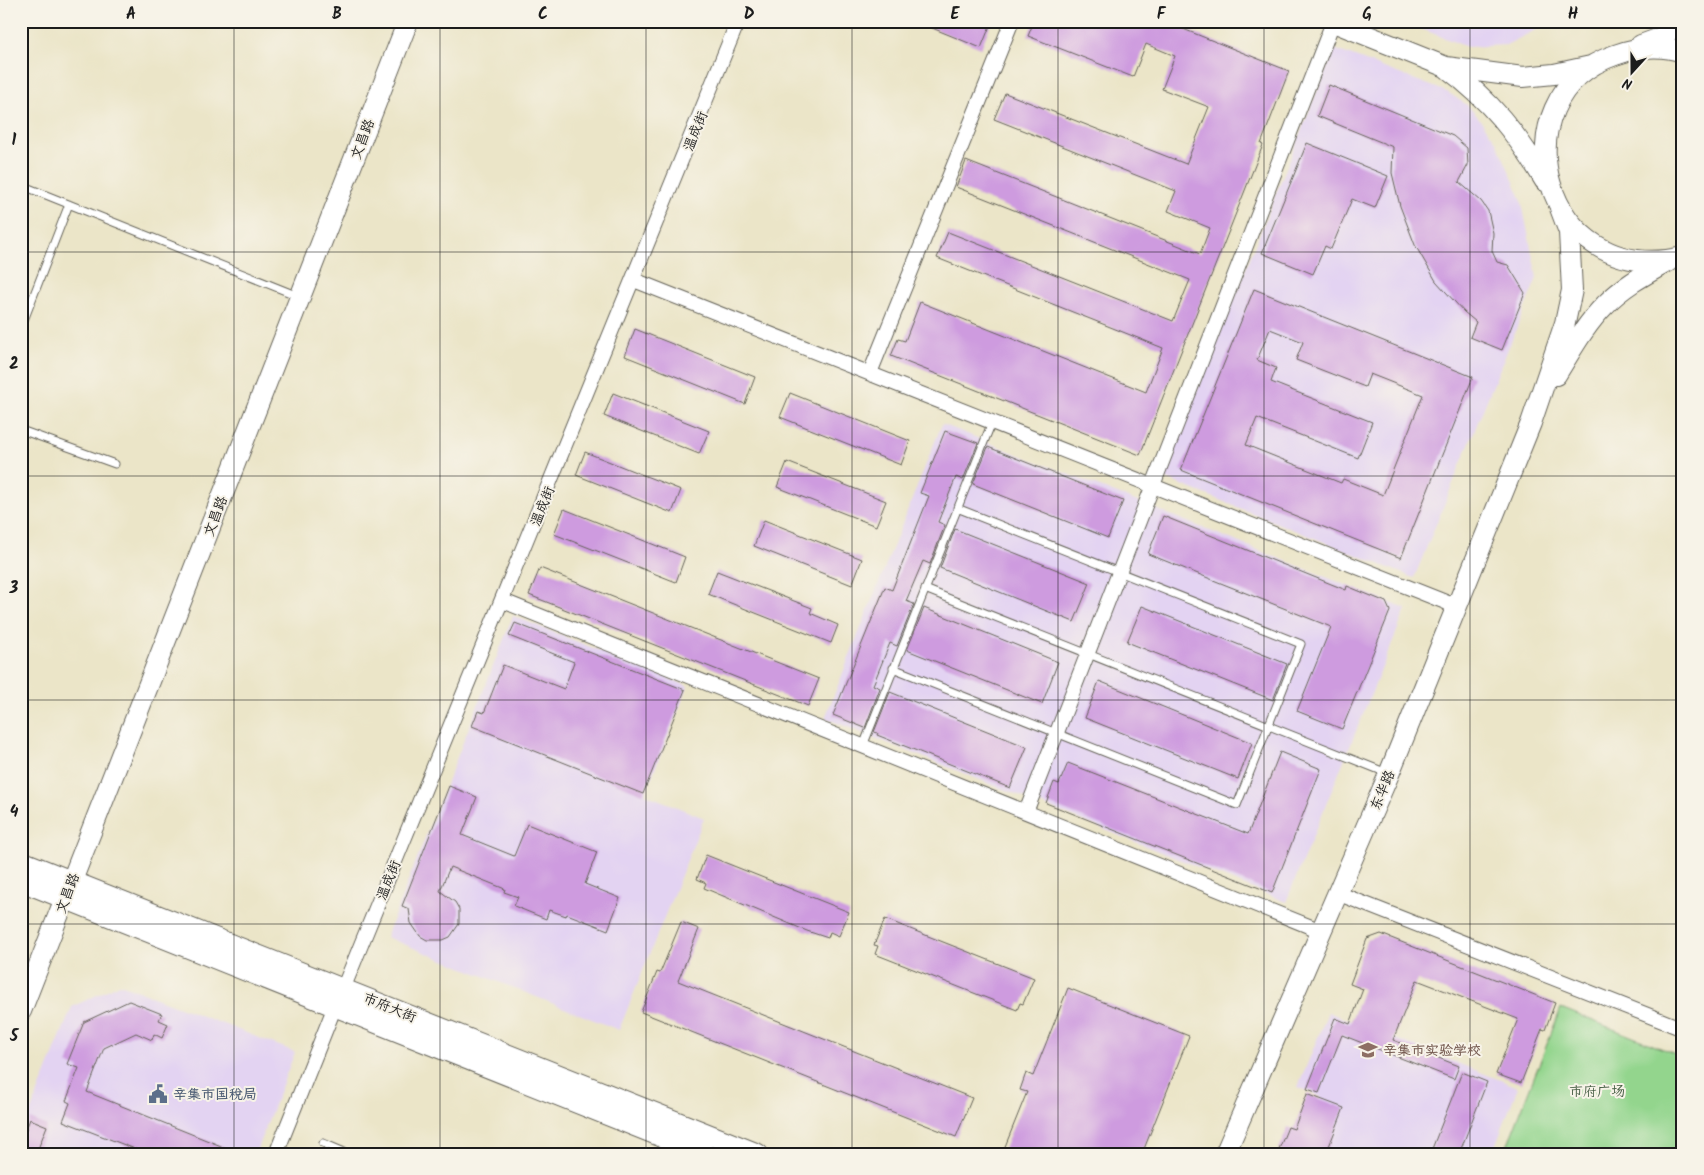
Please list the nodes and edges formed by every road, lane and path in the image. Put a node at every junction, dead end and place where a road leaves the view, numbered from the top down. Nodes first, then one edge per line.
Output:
1 (408, 21) edge
2 (738, 21) edge
3 (1012, 21) edge
4 (1682, 21) edge
5 (1335, 22) edge
6 (1625, 51) junction
7 (1683, 52) edge
8 (1593, 65) junction
9 (1446, 67) junction
10 (21, 185) edge
11 (1557, 201) junction
12 (69, 204) junction
13 (1676, 258) edge
14 (634, 280) junction
15 (301, 297) junction
16 (21, 328) edge
17 (870, 373) junction
18 (992, 422) junction
19 (1531, 424) junction
20 (21, 430) edge
21 (115, 464) dead end
22 (1153, 486) junction
23 (957, 508) junction
24 (1119, 572) junction
25 (925, 589) junction
26 (503, 600) junction
27 (1458, 607) junction
28 (1087, 654) junction
29 (894, 668) junction
30 (1268, 726) junction
31 (1057, 733) junction
32 (863, 746) junction
33 (1389, 774) junction
34 (1026, 812) junction
35 (21, 861) edge
36 (21, 881) edge
37 (69, 890) junction
38 (1337, 894) junction
39 (1321, 931) junction
40 (339, 998) junction
41 (21, 1011) edge
42 (1683, 1030) edge
43 (323, 1143) dead end
44 (276, 1154) edge
45 (349, 1154) edge
46 (706, 1154) edge
47 (758, 1154) edge
48 (1225, 1154) edge

1 - 15 street, 文昌路
2 - 14 street, 温成街
3 - 17 street
4 - 6 street
5 - 9 street
5 - 22 street
6 - 7 street
6 - 8 street
8 - 9 street
8 - 11 street
9 - 11 street
10 - 12 lane
11 - 13 street
11 - 19 street
12 - 15 lane
12 - 16 lane
13 - 19 street
14 - 17 street
14 - 26 street, 温成街
15 - 37 street, 文昌路
17 - 18 street
18 - 22 street
18 - 23 lane
19 - 27 street, 东华路
20 - 21 lane
22 - 24 street
22 - 27 street
23 - 24 lane
23 - 25 lane
24 - 28 street
24 - 30 lane
25 - 28 lane
25 - 29 lane
26 - 32 street
26 - 40 street, 温成街
27 - 33 street, 东华路
28 - 30 lane
28 - 31 street
29 - 31 lane
29 - 32 lane
30 - 31 lane
30 - 33 lane
31 - 34 street
32 - 34 street
33 - 38 street, 东华路
34 - 39 street
35 - 37 street, 市府大街
36 - 37 street, 市府大街
37 - 40 street, 市府大街
37 - 41 street, 文昌路
38 - 39 street, 东华路
38 - 42 street
39 - 48 street, 东华路
40 - 44 street, 温成街
40 - 46 street, 市府大街
40 - 47 street, 市府大街
43 - 45 lane

